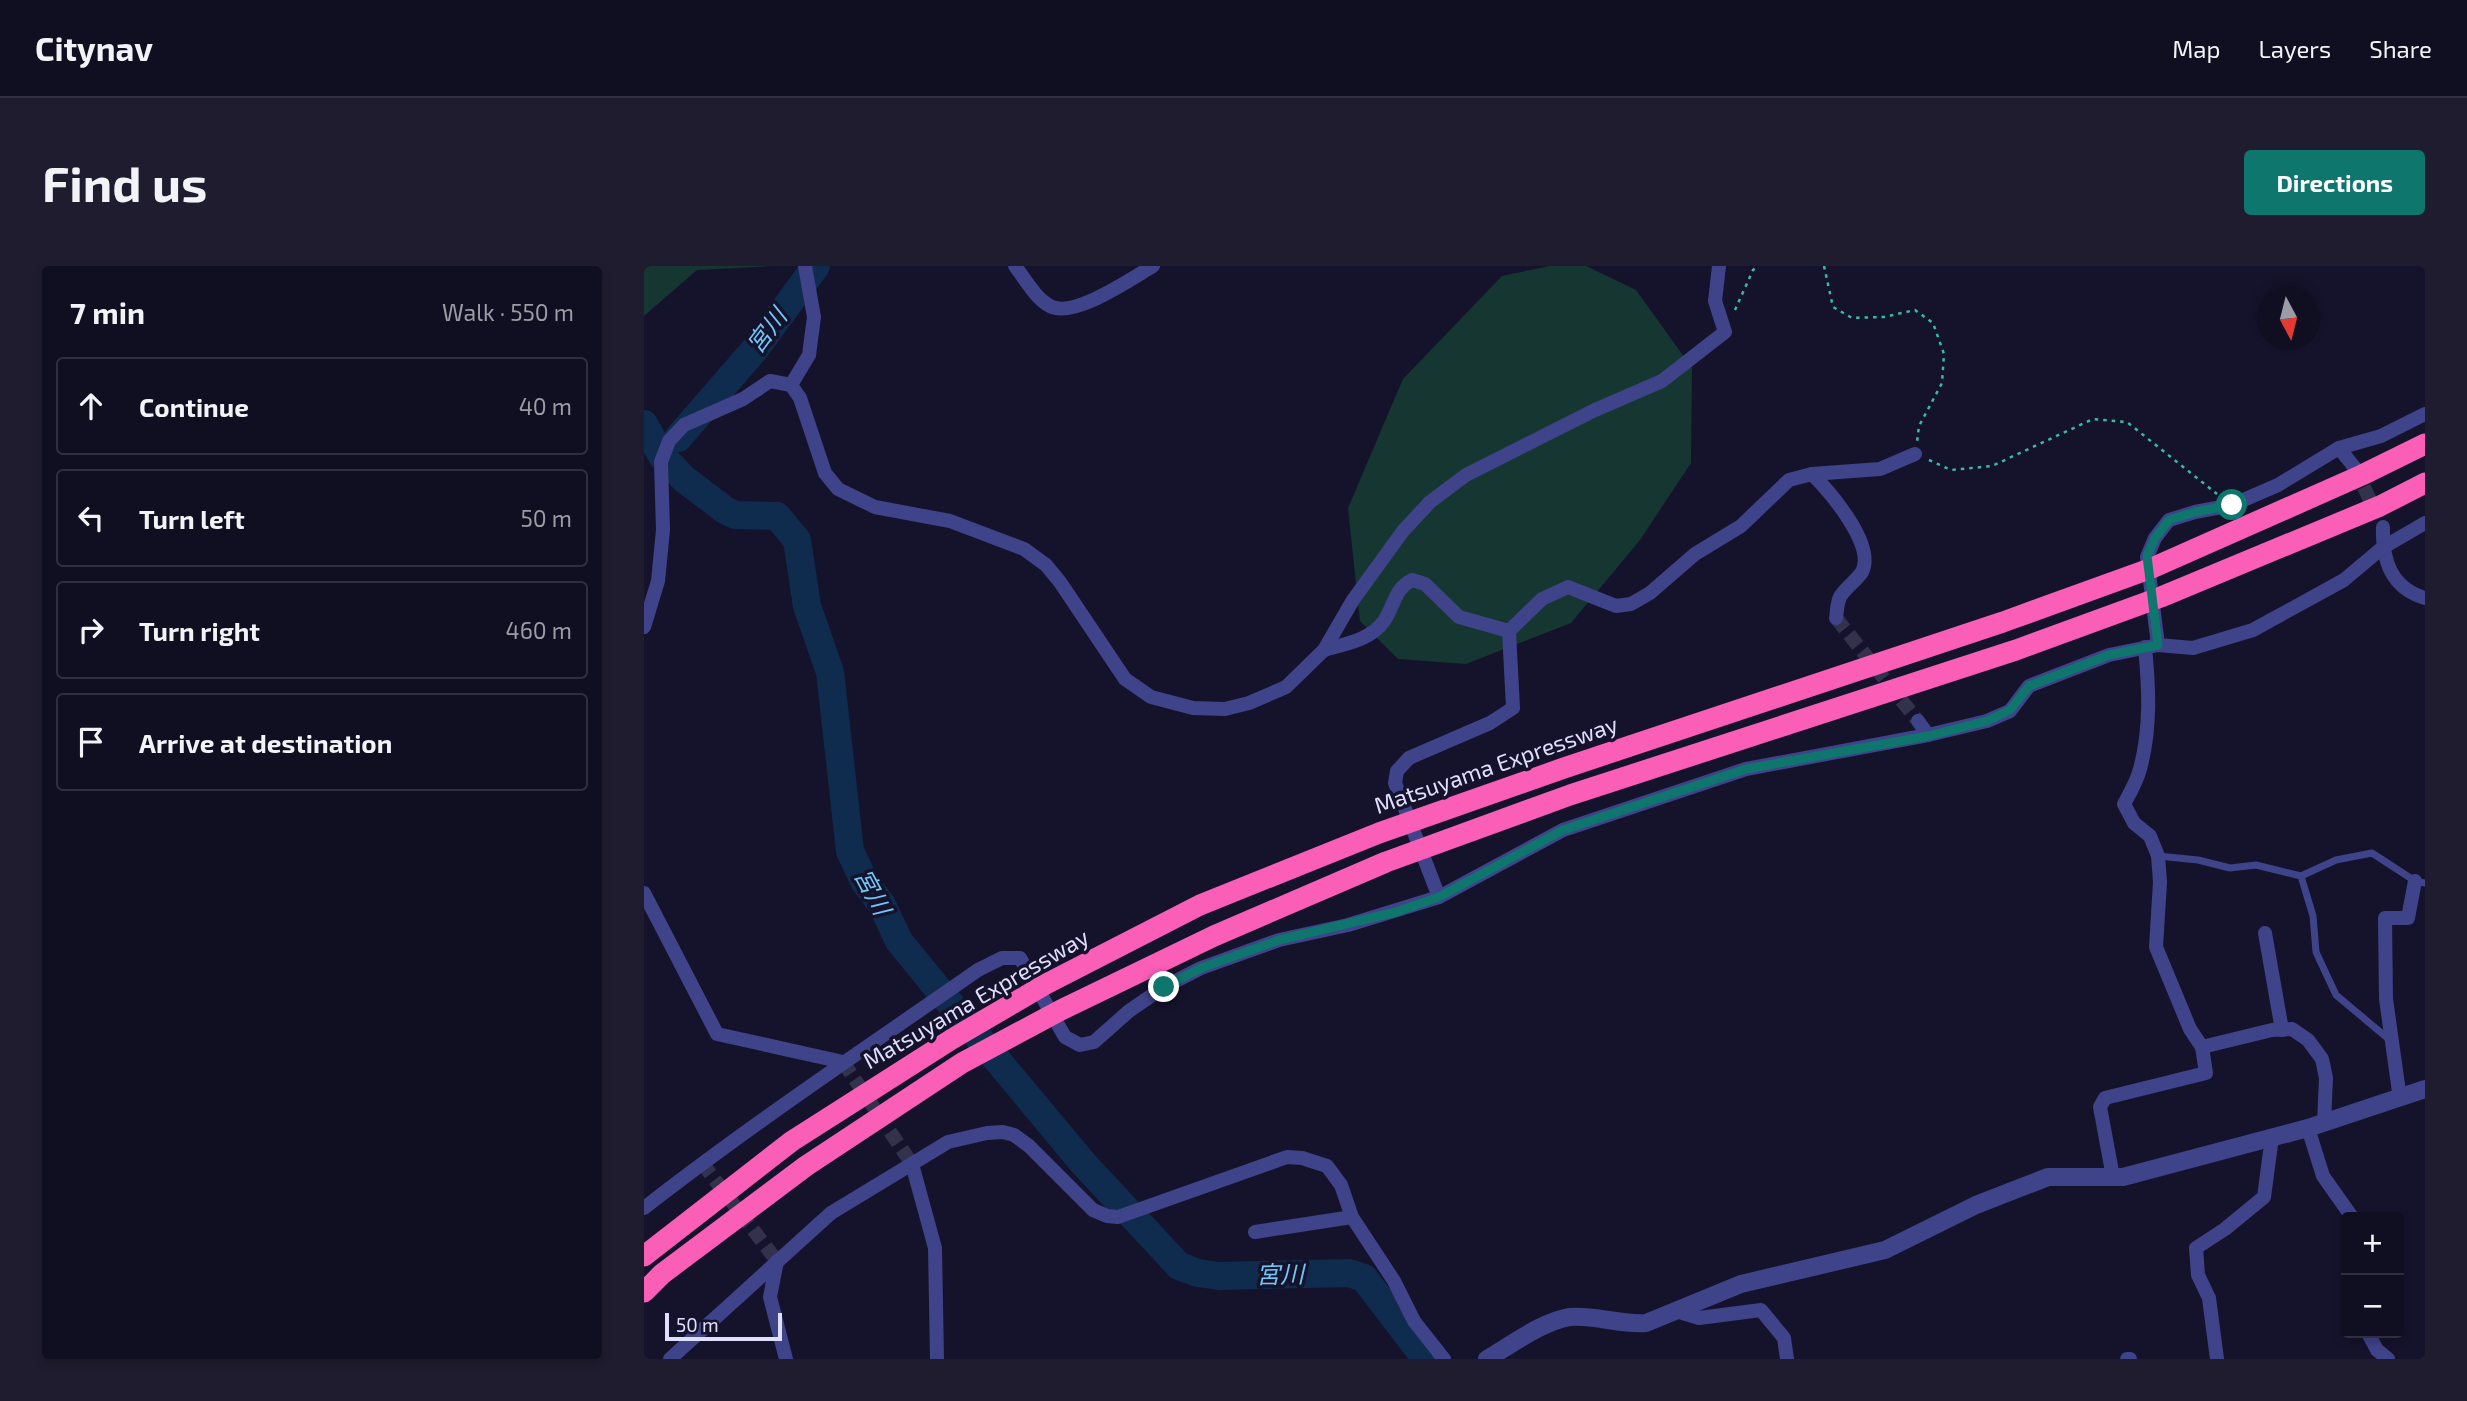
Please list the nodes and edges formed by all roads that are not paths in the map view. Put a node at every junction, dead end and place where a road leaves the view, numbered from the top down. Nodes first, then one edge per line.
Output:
1 (805, 266) edge
2 (1015, 266) edge
3 (1153, 266) edge
4 (1719, 266) edge
5 (791, 385) junction
6 (2425, 414) edge
7 (2425, 444) edge
8 (2339, 448) junction
9 (1915, 454) road end
10 (2355, 468) tunnel mouth
11 (1812, 474) junction
12 (2425, 483) edge
13 (2425, 523) edge
14 (2383, 527) tunnel mouth
15 (2382, 548) junction
16 (2425, 598) edge
17 (1836, 618) dead end
18 (644, 627) edge
19 (1509, 631) junction
20 (2151, 646) junction
21 (1324, 650) junction
22 (1918, 721) tunnel mouth
23 (1928, 736) junction
24 (2158, 856) junction
25 (2301, 876) junction
26 (2420, 882) edge
27 (1437, 891) junction
28 (644, 893) edge
29 (2265, 933) dead end
30 (2282, 1030) junction
31 (2392, 1041) junction
32 (2202, 1046) junction
33 (843, 1062) junction
34 (2425, 1089) edge
35 (2400, 1098) junction
36 (2316, 1125) junction
37 (2272, 1138) junction
38 (912, 1164) junction
39 (2113, 1177) junction
40 (644, 1208) edge
41 (2348, 1212) edge
42 (1352, 1217) junction
43 (1255, 1232) dead end
44 (644, 1256) edge
45 (777, 1261) junction
46 (644, 1292) edge
47 (1676, 1311) junction
48 (2371, 1338) edge
49 (670, 1359) edge
50 (786, 1359) edge
51 (937, 1359) edge
52 (1444, 1359) edge
53 (1488, 1359) edge
54 (1787, 1359) edge
55 (2217, 1359) edge
56 (2388, 1359) edge

1 - 5 street
2 - 3 street
4 - 21 street
5 - 18 street
5 - 21 street
6 - 8 street
7 - 44 highway, Matsuyama Expressway
8 - 10 street
8 - 20 street
9 - 11 street
11 - 17 street
11 - 19 street
12 - 46 highway
13 - 15 street
14 - 15 street
15 - 16 street
15 - 20 street
19 - 21 street
19 - 27 street
20 - 23 street
20 - 24 street
22 - 23 street
23 - 27 street
24 - 25 lane
24 - 32 street
25 - 26 lane
25 - 31 lane
26 - 31 street
27 - 33 street
28 - 33 street
29 - 30 street
30 - 32 street
30 - 36 street
31 - 35 street
32 - 39 street
33 - 40 street
34 - 35 street
35 - 36 street
36 - 37 street
36 - 41 street
37 - 39 street
37 - 55 street
38 - 42 street
38 - 45 street
38 - 51 street
39 - 47 street
42 - 43 street
42 - 52 street
45 - 49 street
45 - 50 street
47 - 53 street
47 - 54 street
48 - 56 street

